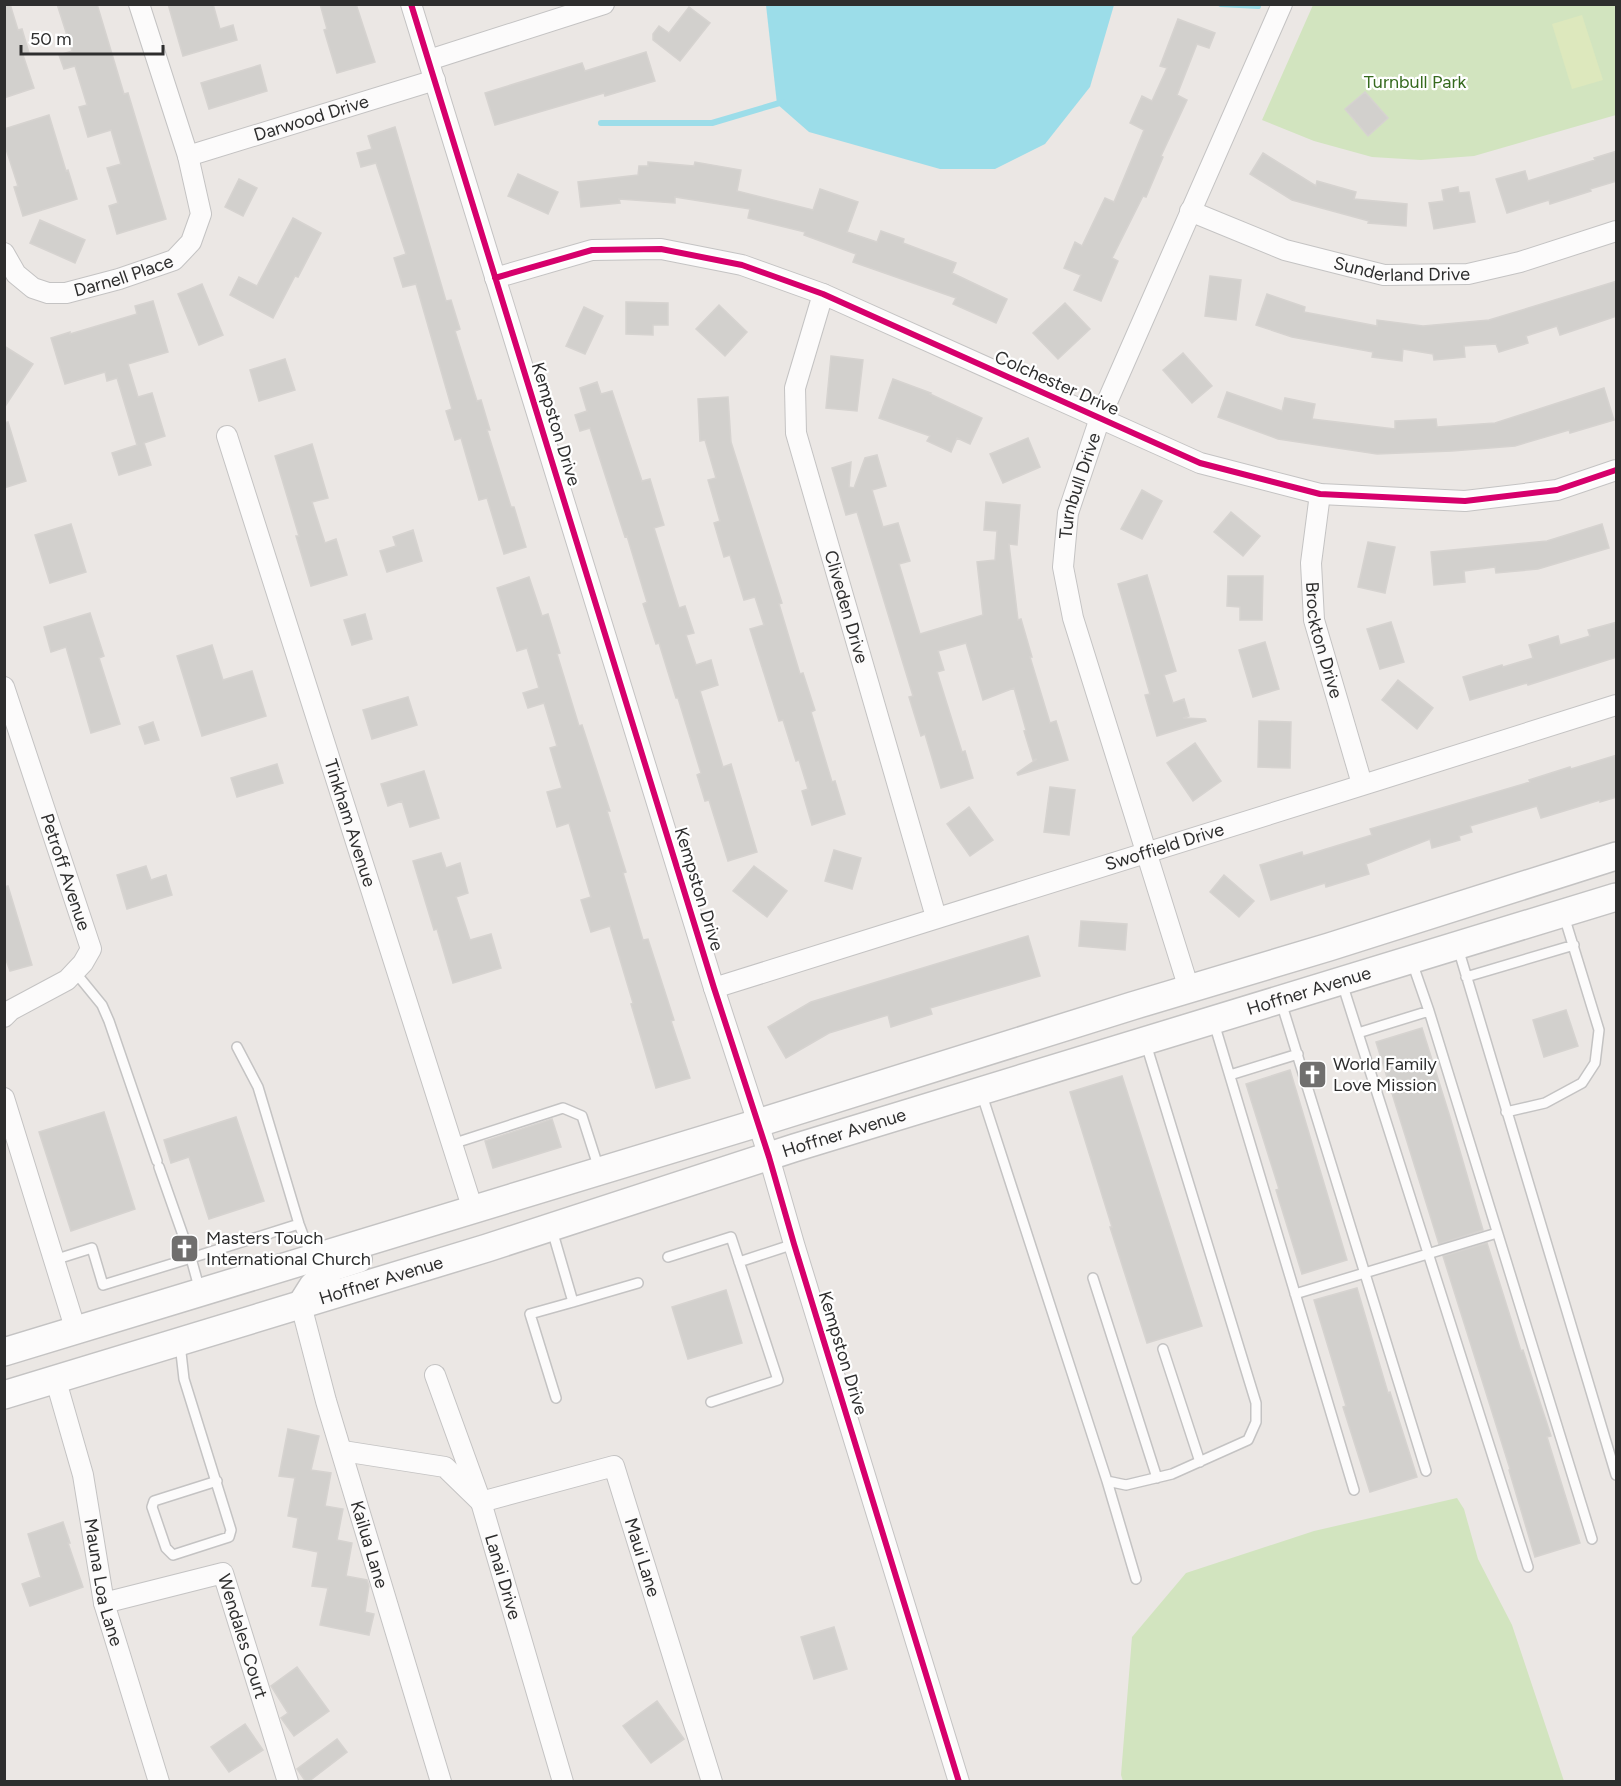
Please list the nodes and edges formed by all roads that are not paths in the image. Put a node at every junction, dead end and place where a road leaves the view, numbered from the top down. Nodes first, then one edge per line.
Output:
1 (139, 4) edge
2 (411, 4) edge
3 (604, 4) edge
4 (1282, 4) edge
5 (429, 60) junction
6 (435, 80) junction
7 (188, 156) junction
8 (1190, 211) junction
9 (1617, 231) edge
10 (4, 253) edge
11 (495, 278) junction
12 (824, 294) junction
13 (1100, 418) junction
14 (227, 436) dead end
15 (1617, 470) edge
16 (1320, 494) junction
17 (4, 687) edge
18 (1617, 705) edge
19 (1362, 784) junction
20 (1146, 851) junction
21 (1617, 856) edge
22 (1617, 897) edge
23 (1563, 914) junction
24 (936, 917) junction
25 (1392, 927) junction
26 (1457, 945) junction
27 (1574, 945) junction
28 (1412, 961) junction
29 (75, 972) junction
30 (1466, 977) junction
31 (1342, 981) junction
32 (714, 988) junction
33 (1189, 989) junction
34 (1280, 999) junction
35 (1428, 1011) junction
36 (4, 1017) edge
37 (1213, 1020) junction
38 (1358, 1033) junction
39 (1151, 1040) junction
40 (237, 1047) dead end
41 (1298, 1054) junction
42 (1230, 1075) junction
43 (981, 1091) junction
44 (4, 1098) edge
45 (1506, 1112) junction
46 (758, 1123) junction
47 (452, 1144) junction
48 (769, 1157) junction
49 (599, 1172) junction
50 (473, 1210) junction
51 (299, 1224) junction
52 (552, 1227) junction
53 (1497, 1233) junction
54 (794, 1244) junction
55 (1429, 1254) junction
56 (668, 1257) dead end
57 (191, 1258) junction
58 (312, 1258) junction
59 (54, 1260) junction
60 (739, 1262) junction
61 (1365, 1273) junction
62 (1093, 1278) dead end
63 (638, 1283) dead end
64 (201, 1293) junction
65 (1295, 1294) junction
66 (573, 1302) junction
67 (301, 1305) junction
68 (76, 1331) junction
69 (180, 1342) junction
70 (1164, 1349) dead end
71 (4, 1352) edge
72 (435, 1375) dead end
73 (4, 1381) edge
74 (56, 1381) junction
75 (4, 1395) edge
76 (556, 1398) dead end
77 (711, 1402) dead end
78 (343, 1451) junction
79 (1200, 1462) junction
80 (1426, 1471) dead end
81 (1617, 1475) edge
82 (1157, 1478) junction
83 (217, 1481) junction
84 (1107, 1481) junction
85 (1354, 1490) dead end
86 (481, 1502) junction
87 (1592, 1539) dead end
88 (1528, 1567) dead end
89 (1136, 1579) dead end
90 (104, 1603) junction
91 (159, 1782) edge
92 (288, 1782) edge
93 (441, 1782) edge
94 (563, 1782) edge
95 (712, 1782) edge
96 (958, 1782) edge

1 - 7 street, Darnell Place
2 - 5 street, Kempston Drive
3 - 5 street
4 - 8 street, Turnbull Drive
5 - 6 street, Kempston Drive
6 - 7 street, Darwood Drive
6 - 11 street, Kempston Drive
7 - 10 street, Darnell Place
8 - 9 street, Sunderland Drive
8 - 13 street, Turnbull Drive
11 - 12 street, Colchester Drive
11 - 32 street, Kempston Drive
12 - 13 street, Colchester Drive
12 - 24 street, Cliveden Drive
13 - 16 street, Colchester Drive
13 - 20 street, Turnbull Drive
14 - 47 street, Tinkham Avenue
15 - 16 street, Colchester Drive
16 - 19 street, Brockton Drive
17 - 29 street, Petroff Avenue
18 - 19 street, Swoffield Drive
19 - 20 street, Swoffield Drive
20 - 24 street, Swoffield Drive
20 - 33 street, Turnbull Drive
21 - 25 main road, Hoffner Avenue
22 - 23 main road, Hoffner Avenue
23 - 26 main road, Hoffner Avenue
23 - 27 lane
24 - 32 street, Swoffield Drive
25 - 33 main road, Hoffner Avenue
25 - 39 main road
26 - 28 main road, Hoffner Avenue
26 - 30 lane
27 - 30 lane
27 - 45 lane
28 - 31 main road, Hoffner Avenue
28 - 35 lane
29 - 36 street, Petroff Avenue
29 - 57 lane
30 - 45 lane
31 - 34 main road, Hoffner Avenue
31 - 38 lane
32 - 46 street, Kempston Drive
33 - 46 main road, Hoffner Avenue
34 - 37 main road, Hoffner Avenue
34 - 41 lane
35 - 38 lane
35 - 53 lane
37 - 39 main road, Hoffner Avenue
37 - 42 lane
38 - 55 lane
39 - 43 main road, Hoffner Avenue
39 - 79 lane
40 - 51 lane
41 - 42 lane
41 - 61 lane
42 - 65 lane
43 - 48 main road, Hoffner Avenue
43 - 84 lane
44 - 59 street
45 - 81 lane
46 - 48 street, Kempston Drive
46 - 49 main road, Hoffner Avenue
47 - 49 lane
47 - 50 street, Tinkham Avenue
48 - 52 main road, Hoffner Avenue
48 - 54 street, Kempston Drive
49 - 50 main road, Hoffner Avenue
50 - 58 main road, Hoffner Avenue
50 - 67 main road
51 - 57 lane
51 - 58 lane
52 - 66 lane
52 - 67 main road, Hoffner Avenue
53 - 55 lane
53 - 87 lane
54 - 60 lane
54 - 96 street, Kempston Drive
55 - 61 lane
55 - 88 lane
56 - 60 lane
57 - 59 lane
57 - 64 lane
58 - 64 main road, Hoffner Avenue
59 - 68 street
60 - 77 lane
61 - 65 lane
61 - 80 lane
62 - 82 lane
63 - 66 lane
64 - 68 main road, Hoffner Avenue
65 - 85 lane
66 - 76 lane
67 - 69 main road, Hoffner Avenue
67 - 78 street, Kailua Lane
68 - 71 main road, Hoffner Avenue
68 - 73 main road
69 - 74 main road, Hoffner Avenue
69 - 83 lane
70 - 79 lane
72 - 86 street, Lanai Drive
74 - 75 main road, Hoffner Avenue
74 - 90 street, Mauna Loa Lane
78 - 86 street
78 - 93 street, Kailua Lane
79 - 82 lane
82 - 84 lane
83 - 83 lane
84 - 89 lane
86 - 94 street, Lanai Drive
86 - 95 street, Maui Lane
90 - 91 street, Mauna Loa Lane
90 - 92 street, Wendales Court

